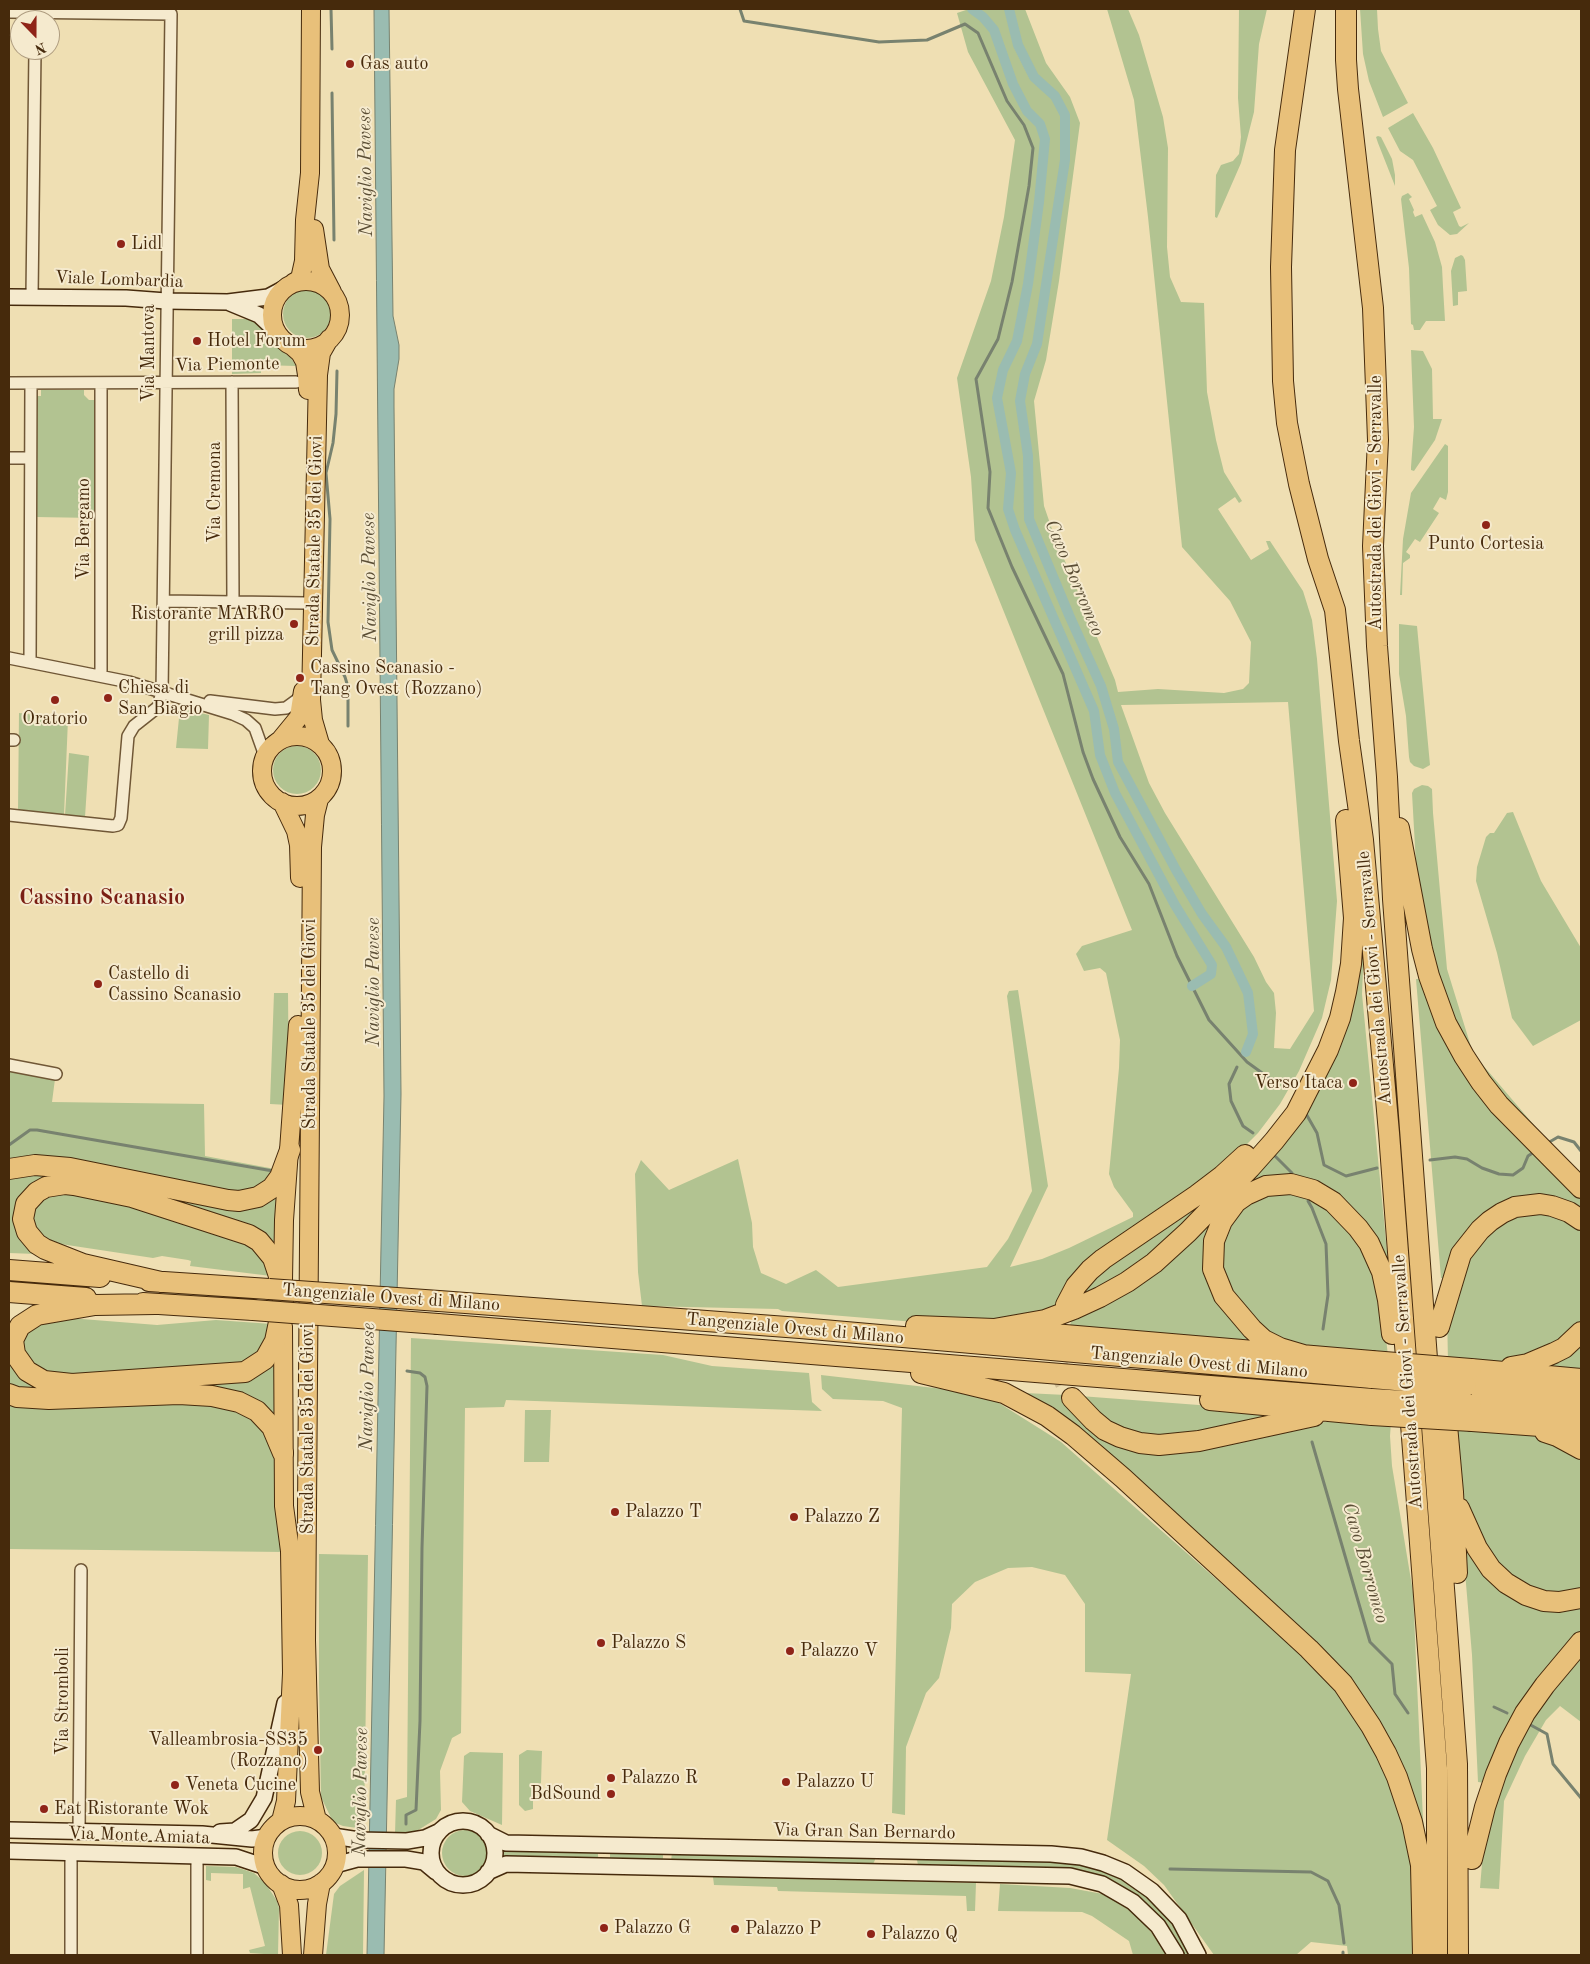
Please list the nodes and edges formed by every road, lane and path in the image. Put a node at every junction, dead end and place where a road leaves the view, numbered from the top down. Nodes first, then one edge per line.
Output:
1 (311, 9) edge
2 (1305, 9) edge
3 (1346, 9) edge
4 (60, 16) edge
5 (35, 60) edge
6 (310, 173) junction
7 (288, 286) junction
8 (333, 295) junction
9 (32, 296) junction
10 (9, 297) edge
11 (166, 301) junction
12 (228, 302) junction
13 (276, 331) junction
14 (329, 339) junction
15 (292, 346) junction
16 (232, 382) junction
17 (296, 382) dead end
18 (9, 383) edge
19 (31, 383) junction
20 (102, 383) junction
21 (166, 383) junction
22 (9, 458) edge
23 (30, 458) junction
24 (164, 601) junction
25 (233, 602) junction
26 (305, 603) junction
27 (9, 658) edge
28 (30, 662) junction
29 (102, 676) junction
30 (304, 686) junction
31 (162, 692) junction
32 (183, 698) junction
33 (281, 739) junction
34 (1349, 741) junction
35 (320, 744) junction
36 (265, 756) junction
37 (1387, 777) junction
38 (319, 798) junction
39 (282, 802) junction
40 (9, 815) edge
41 (1346, 820) junction
42 (1393, 899) junction
43 (298, 1025) junction
44 (9, 1066) edge
45 (56, 1074) dead end
46 (290, 1150) junction
47 (9, 1169) edge
48 (1581, 1188) edge
49 (1581, 1220) edge
50 (9, 1270) edge
51 (161, 1282) junction
52 (9, 1292) edge
53 (276, 1296) junction
54 (155, 1304) junction
55 (1066, 1305) dead end
56 (1439, 1327) junction
57 (800, 1328) junction
58 (994, 1329) junction
59 (1581, 1332) edge
60 (1307, 1356) junction
61 (846, 1357) junction
62 (1372, 1370) junction
63 (924, 1373) junction
64 (1473, 1375) junction
65 (1581, 1379) edge
66 (9, 1394) edge
67 (1581, 1395) edge
68 (1072, 1398) tunnel mouth
69 (1372, 1407) junction
70 (1336, 1412) junction
71 (1471, 1413) junction
72 (1581, 1414) edge
73 (1520, 1425) junction
74 (1581, 1429) edge
75 (1581, 1449) edge
76 (283, 1453) junction
77 (1453, 1492) junction
78 (1420, 1540) junction
79 (290, 1551) junction
80 (81, 1570) dead end
81 (1581, 1598) edge
82 (1581, 1642) edge
83 (292, 1672) junction
84 (317, 1820) junction
85 (281, 1822) junction
86 (9, 1830) edge
87 (80, 1832) junction
88 (438, 1832) junction
89 (202, 1834) junction
90 (488, 1834) junction
91 (333, 1836) junction
92 (267, 1837) junction
93 (9, 1852) edge
94 (70, 1852) junction
95 (197, 1856) junction
96 (1472, 1859) junction
97 (335, 1865) junction
98 (266, 1867) junction
99 (488, 1872) junction
100 (437, 1873) junction
101 (321, 1883) junction
102 (280, 1884) junction
103 (71, 1955) edge
104 (196, 1955) edge
105 (292, 1955) edge
106 (313, 1955) edge
107 (1176, 1955) edge
108 (1198, 1955) edge
109 (1423, 1955) edge
110 (1437, 1955) edge
111 (1458, 1955) edge
112 (1463, 1955) edge

1 - 6 main road
2 - 34 highway, Autostrada dei Giovi - Serravalle
3 - 37 highway, Autostrada dei Giovi - Serravalle
4 - 11 street, Via Mantova
5 - 9 street
6 - 7 main road
6 - 8 main road
7 - 8 main road
7 - 12 main road, Viale Lombardia
7 - 13 main road
8 - 14 main road
9 - 10 main road, Viale Lombardia
9 - 11 main road, Viale Lombardia
11 - 12 main road, Viale Lombardia
11 - 21 street, Via Mantova
12 - 13 main road, Viale Lombardia
13 - 15 main road
14 - 15 main road
14 - 35 main road, Strada Statale 35 dei Giovi
15 - 26 main road, Strada Statale 35 dei Giovi
16 - 17 street, Via Piemonte
16 - 21 street, Via Piemonte
16 - 25 street, Via Cremona
18 - 19 street, Via Piemonte
19 - 20 street, Via Piemonte
19 - 23 street
20 - 21 street, Via Piemonte
20 - 29 street, Via Bergamo
21 - 24 street, Via Mantova
22 - 23 street
23 - 28 street
24 - 25 street
24 - 31 street, Via Mantova
25 - 26 street
26 - 30 main road, Strada Statale 35 dei Giovi
27 - 28 street
28 - 29 street
29 - 31 street
30 - 32 street
30 - 33 main road, Strada Statale 35 dei Giovi
31 - 32 street
31 - 40 street
32 - 36 street
33 - 35 main road
33 - 36 main road
34 - 41 highway
34 - 78 highway, Autostrada dei Giovi - Serravalle
35 - 38 main road
36 - 39 main road
37 - 42 highway, Autostrada dei Giovi - Serravalle
37 - 48 highway
38 - 39 main road
38 - 84 main road, Strada Statale 35 dei Giovi
39 - 43 main road, Strada Statale 35 dei Giovi
41 - 55 highway
41 - 58 highway
42 - 56 highway
42 - 111 highway, Autostrada dei Giovi - Serravalle
43 - 46 main road
43 - 79 main road, Strada Statale 35 dei Giovi
44 - 45 street
46 - 47 highway
46 - 53 main road
49 - 56 highway
50 - 51 highway, Tangenziale Ovest di Milano
51 - 53 highway, Tangenziale Ovest di Milano
51 - 53 highway
52 - 54 highway, Tangenziale Ovest di Milano
53 - 54 highway
53 - 57 highway, Tangenziale Ovest di Milano, bridge
53 - 76 main road
54 - 61 highway, Tangenziale Ovest di Milano, bridge
56 - 77 highway
57 - 58 highway
57 - 62 highway, Tangenziale Ovest di Milano
58 - 60 highway
59 - 64 highway
60 - 62 highway
60 - 78 highway
61 - 63 highway
61 - 69 highway, Tangenziale Ovest di Milano
62 - 64 highway, Tangenziale Ovest di Milano, bridge
63 - 70 highway
63 - 109 highway
64 - 65 highway
64 - 67 highway, Tangenziale Ovest di Milano
66 - 76 highway
68 - 70 highway
69 - 70 highway
69 - 71 highway, Tangenziale Ovest di Milano, bridge
71 - 72 highway, Tangenziale Ovest di Milano
71 - 73 highway
73 - 74 highway
73 - 75 highway
76 - 79 main road
77 - 81 highway
77 - 96 highway
78 - 110 highway, Autostrada dei Giovi - Serravalle
79 - 83 main road
80 - 87 street, Via Stromboli
82 - 96 highway
83 - 85 main road
83 - 89 main road
84 - 85 main road
84 - 91 main road
85 - 92 main road
86 - 87 main road, Via Monte Amiata
87 - 89 main road, Via Monte Amiata
88 - 90 main road
88 - 91 main road
88 - 100 main road
89 - 92 main road, Via Monte Amiata
90 - 99 main road
90 - 108 main road, Via Gran San Bernardo
91 - 97 main road
92 - 98 main road
93 - 94 main road, Via Monte Amiata
94 - 95 main road, Via Monte Amiata
94 - 103 street
95 - 98 main road, Via Monte Amiata
95 - 104 street
96 - 112 highway
97 - 100 main road
97 - 101 main road
98 - 102 main road
99 - 100 main road
99 - 107 main road
101 - 102 main road
101 - 106 main road
102 - 105 main road

